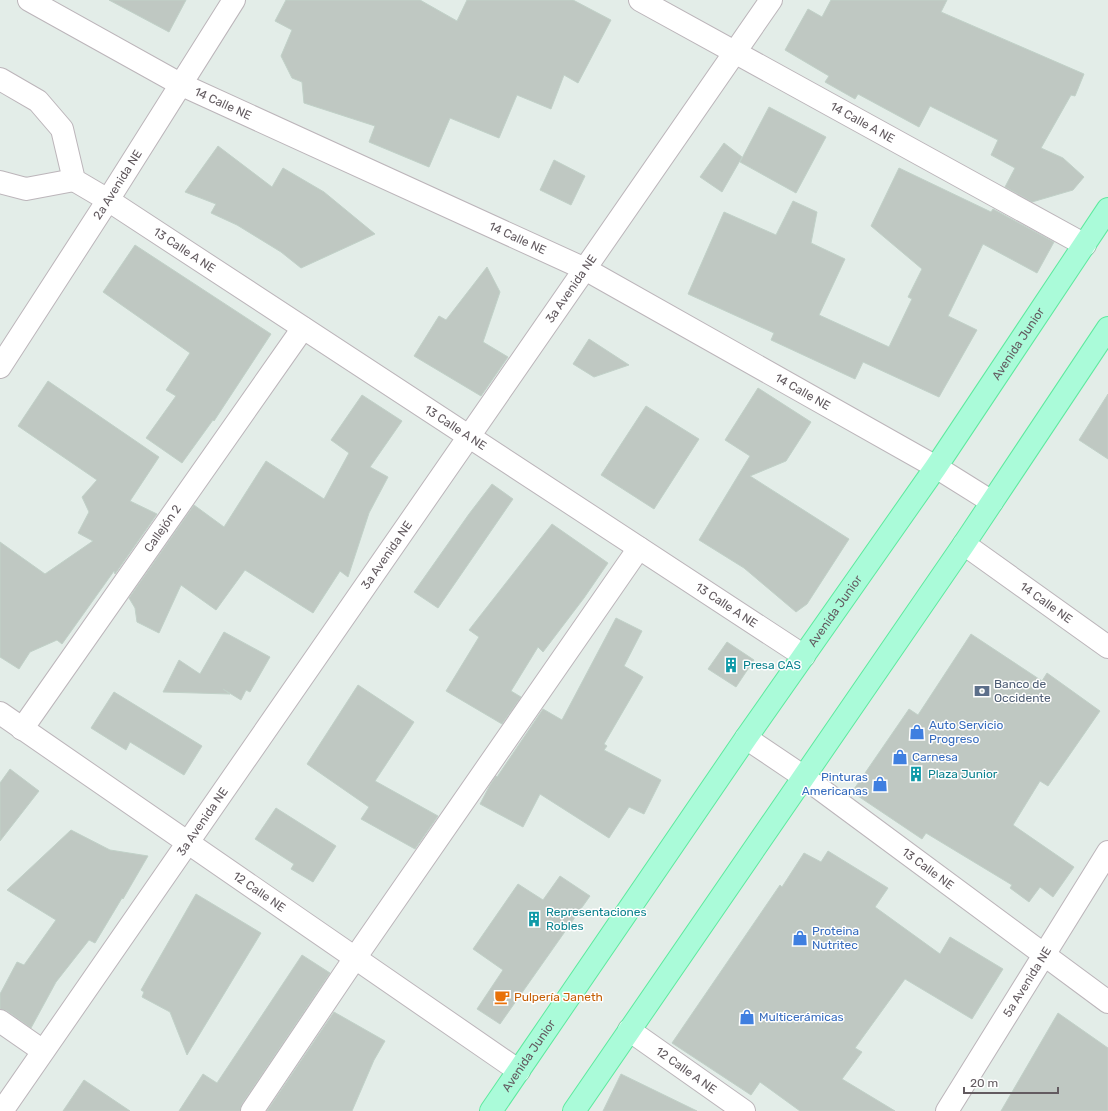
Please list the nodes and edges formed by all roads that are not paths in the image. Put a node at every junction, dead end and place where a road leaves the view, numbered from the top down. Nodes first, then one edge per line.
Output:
1 (29, 0) edge
2 (234, 0) edge
3 (640, 0) edge
4 (771, 0) edge
5 (735, 52) junction
6 (0, 79) edge
7 (180, 84) junction
8 (74, 180) junction
9 (0, 182) edge
10 (108, 200) junction
11 (1108, 209) edge
12 (1084, 245) junction
13 (585, 269) junction
14 (304, 328) junction
15 (1108, 328) edge
16 (0, 367) edge
17 (469, 437) junction
18 (936, 467) junction
19 (992, 502) junction
20 (964, 544) junction
21 (639, 548) junction
22 (1108, 647) edge
23 (804, 656) junction
24 (0, 713) edge
25 (22, 729) junction
26 (746, 738) junction
27 (804, 777) junction
28 (188, 842) junction
29 (1108, 852) edge
30 (1044, 955) junction
31 (355, 958) junction
32 (1108, 1002) edge
33 (0, 1021) edge
34 (629, 1030) junction
35 (43, 1050) junction
36 (519, 1071) junction
37 (2, 1111) edge
38 (252, 1111) edge
39 (491, 1111) edge
40 (574, 1111) edge
41 (744, 1111) edge
42 (947, 1111) edge

1 - 7 street, 14 Calle NE
2 - 7 street, 2a Avenida NE
3 - 5 street, 14 Calle A NE
4 - 5 street, 3a Avenida NE
5 - 12 street, 14 Calle A NE
5 - 13 street, 3a Avenida NE
6 - 8 street
7 - 10 street, 2a Avenida NE
7 - 13 street, 14 Calle NE
8 - 9 street
8 - 10 street, 13 Calle A NE
10 - 14 street, 13 Calle A NE
10 - 16 street, 2a Avenida NE
11 - 12 main road, Avenida Junior
12 - 18 main road, Avenida Junior
13 - 17 street, 3a Avenida NE
13 - 18 street, 14 Calle NE
14 - 17 street, 13 Calle A NE
14 - 25 street, Callejón 2
15 - 19 main road
17 - 21 street, 13 Calle A NE
17 - 28 street, 3a Avenida NE
18 - 19 street, 14 Calle NE
18 - 23 main road, Avenida Junior
19 - 20 main road
20 - 22 street, 14 Calle NE
20 - 27 main road
21 - 23 street, 13 Calle A NE
21 - 31 street
23 - 26 main road, Avenida Junior
24 - 25 street, 12 Calle NE
25 - 28 street, 12 Calle NE
26 - 27 street, 13 Calle NE
26 - 36 main road, Avenida Junior
27 - 30 street, 13 Calle NE
27 - 34 main road
28 - 31 street, 12 Calle NE
28 - 35 street, 3a Avenida NE
29 - 30 street, 5a Avenida NE
30 - 32 street, 13 Calle NE
30 - 42 street, 5a Avenida NE
31 - 36 street, 12 Calle NE
31 - 38 street
33 - 35 street
34 - 40 main road
34 - 41 street, 12 Calle A NE
35 - 37 street, 3a Avenida NE
36 - 39 main road, Avenida Junior

